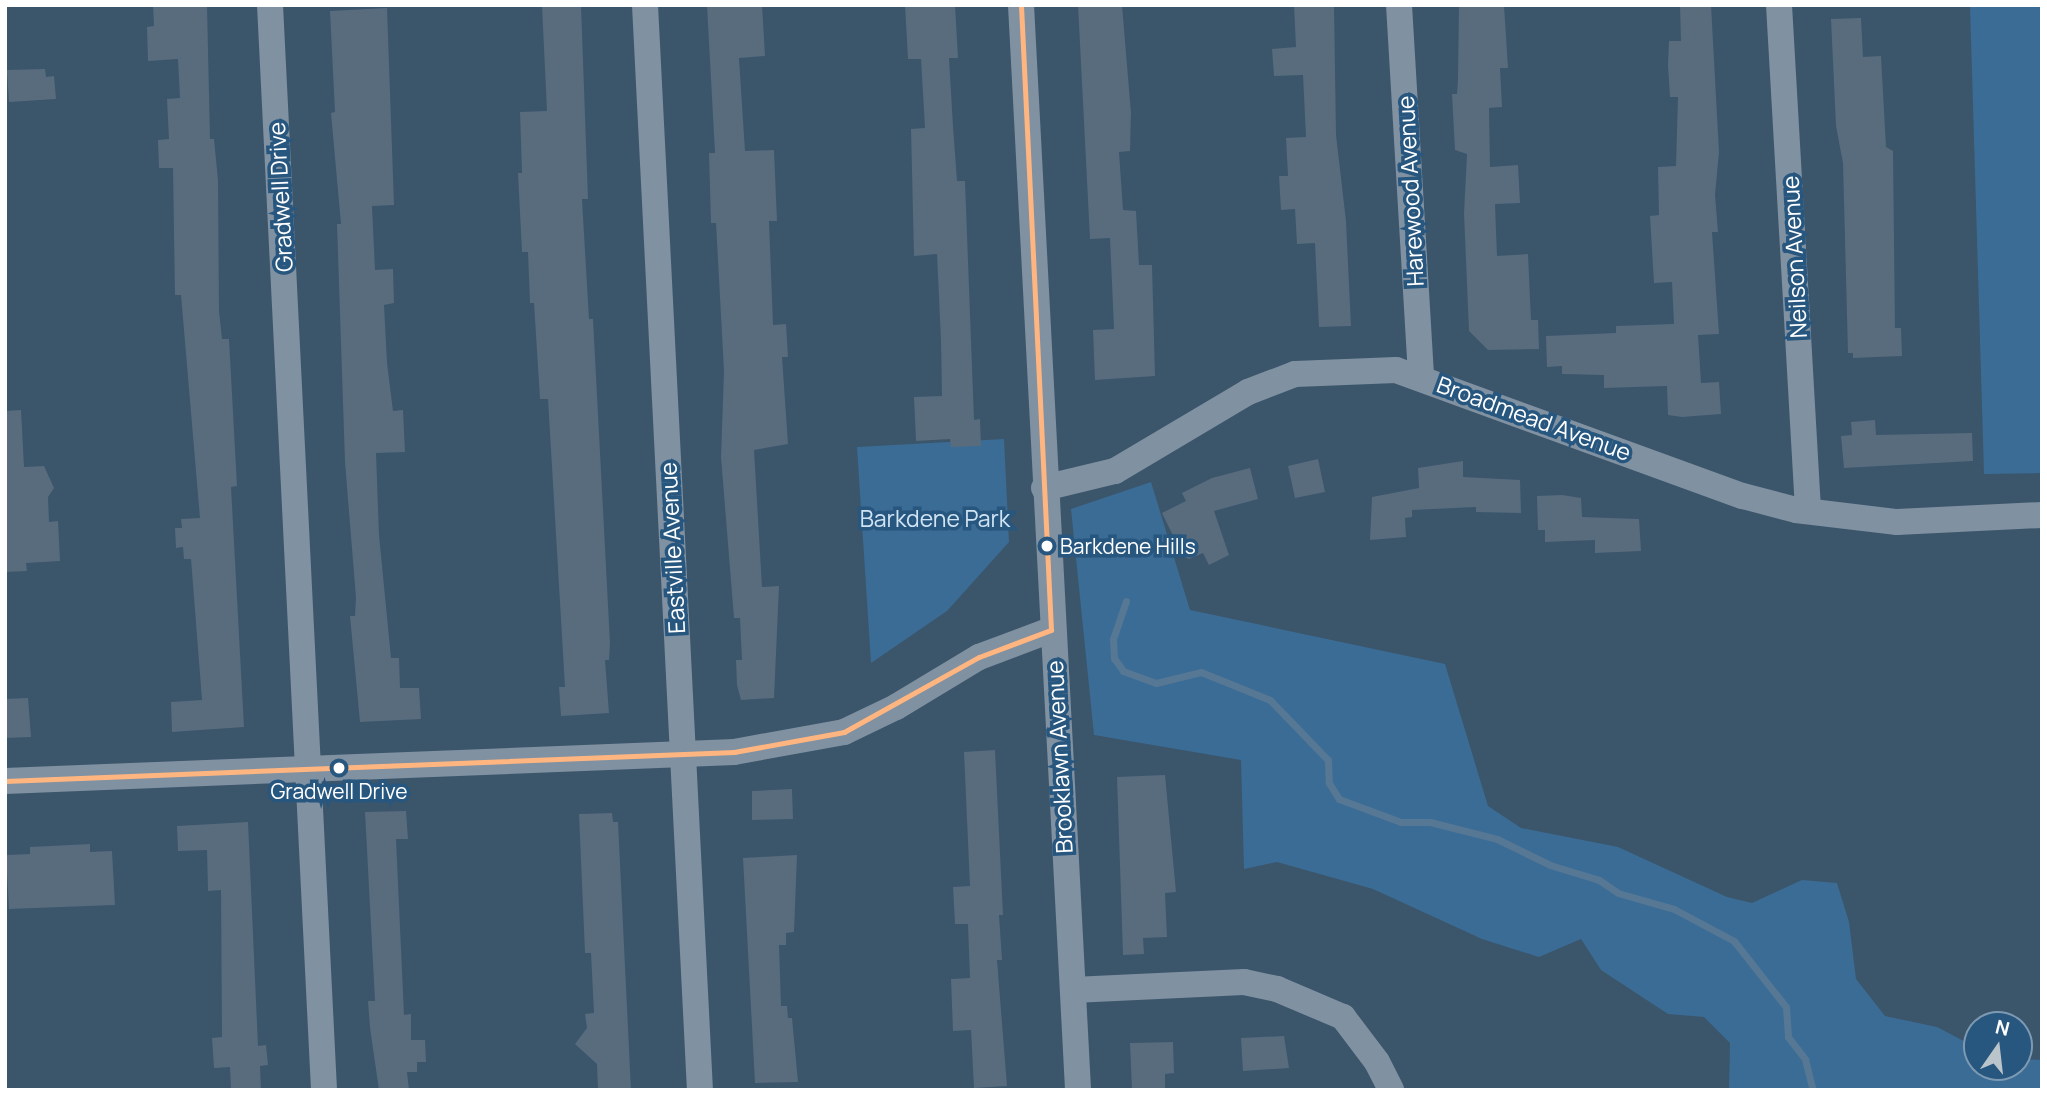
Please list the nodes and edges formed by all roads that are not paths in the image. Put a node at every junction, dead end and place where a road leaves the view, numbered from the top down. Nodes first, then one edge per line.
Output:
1 (270, 5) edge
2 (645, 5) edge
3 (1021, 5) edge
4 (1399, 5) edge
5 (1779, 5) edge
6 (1421, 377) junction
7 (1044, 488) junction
8 (1808, 509) junction
9 (2042, 515) edge
10 (1051, 630) junction
11 (682, 755) junction
12 (308, 767) junction
13 (5, 781) edge
14 (1073, 990) junction
15 (324, 1090) edge
16 (700, 1090) edge
17 (1078, 1090) edge
18 (1391, 1090) edge

1 - 12 street, Gradwell Drive
2 - 11 street, Eastville Avenue
3 - 7 street, Brooklawn Avenue
4 - 6 street, Harewood Avenue
5 - 8 street, Neilson Avenue
6 - 7 street, Broadmead Avenue
6 - 8 street, Broadmead Avenue
7 - 10 street, Brooklawn Avenue
8 - 9 street, Broadmead Avenue
10 - 11 street
10 - 14 street, Brooklawn Avenue
11 - 12 street
11 - 16 street, Eastville Avenue
12 - 13 street
12 - 15 street
14 - 17 street, Brooklawn Avenue
14 - 18 street

